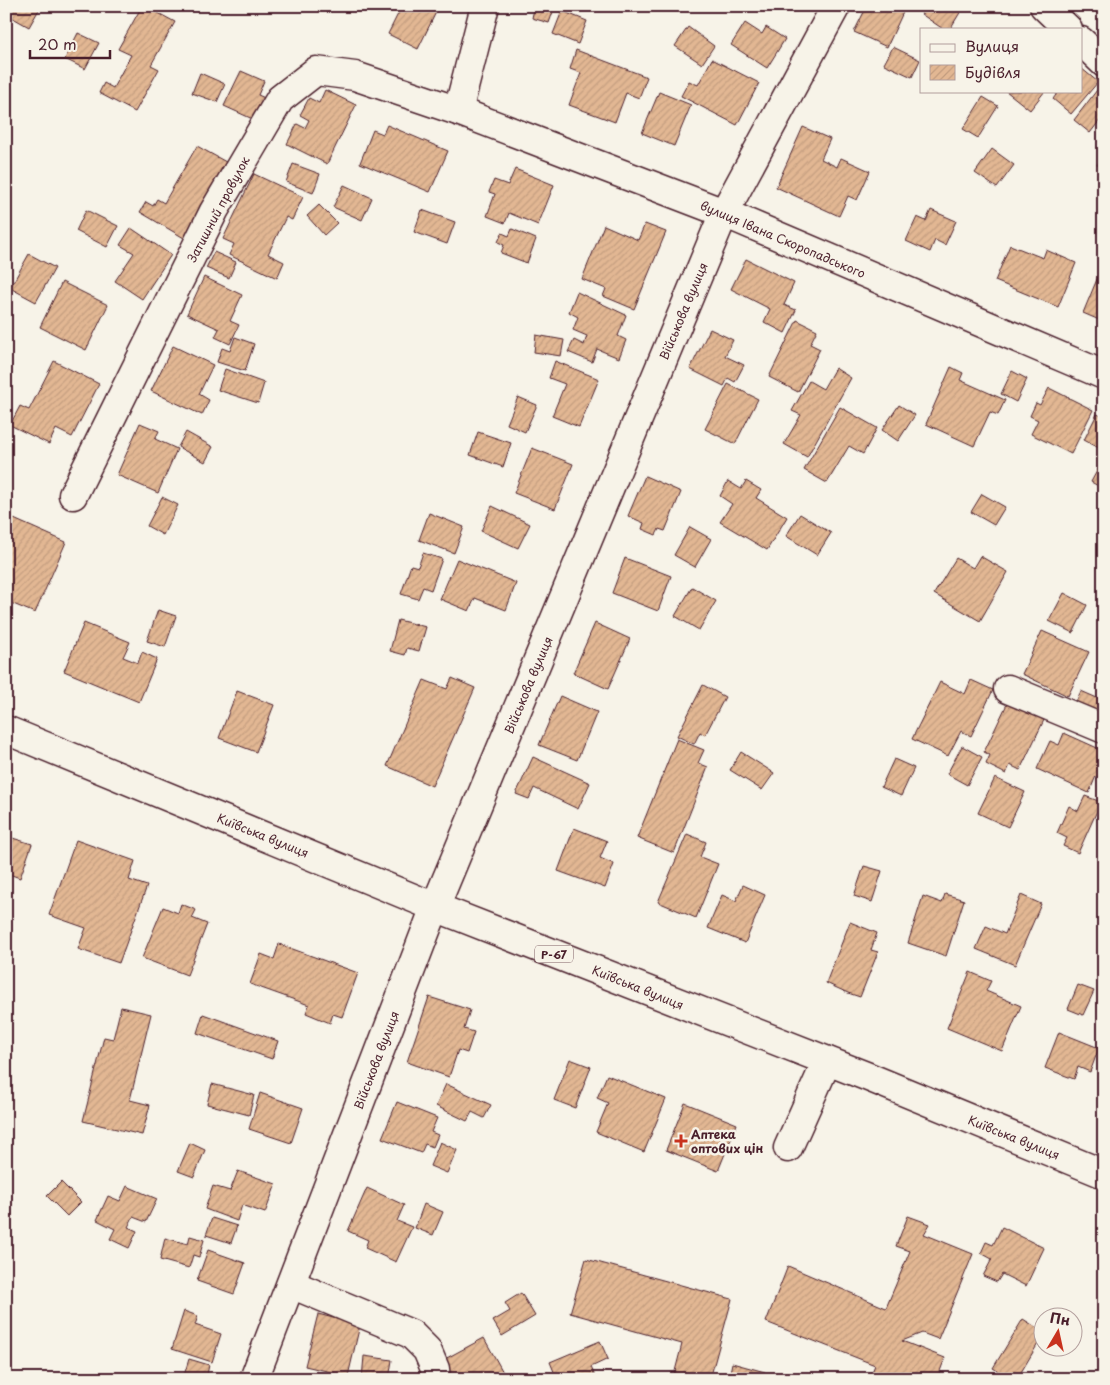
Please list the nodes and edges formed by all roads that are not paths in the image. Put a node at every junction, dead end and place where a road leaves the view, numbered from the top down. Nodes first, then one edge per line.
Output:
1 (485, 6) edge
2 (836, 6) edge
3 (1044, 6) edge
4 (1067, 28) edge
5 (1082, 42) edge
6 (1104, 63) edge
7 (458, 111) junction
8 (724, 213) junction
9 (1104, 375) edge
10 (74, 495) dead end
11 (1008, 689) dead end
12 (1104, 729) edge
13 (6, 730) edge
14 (435, 906) junction
15 (827, 1061) junction
16 (788, 1148) dead end
17 (1104, 1174) edge
18 (291, 1284) junction
19 (254, 1379) edge
20 (436, 1379) edge

1 - 7 street
2 - 8 street, Військова вулиця
3 - 4 street
5 - 6 street
7 - 8 street, вулиця Івана Скоропадського
7 - 10 street, Затишний провулок
8 - 9 street, вулиця Івана Скоропадського
8 - 14 street, Військова вулиця
11 - 12 street
13 - 14 street, Київська вулиця / Р-67
14 - 15 street, Київська вулиця / Р-67
14 - 18 street, Військова вулиця
15 - 16 street
15 - 17 street, Київська вулиця / Р-67
18 - 19 street, Військова вулиця
18 - 20 street

